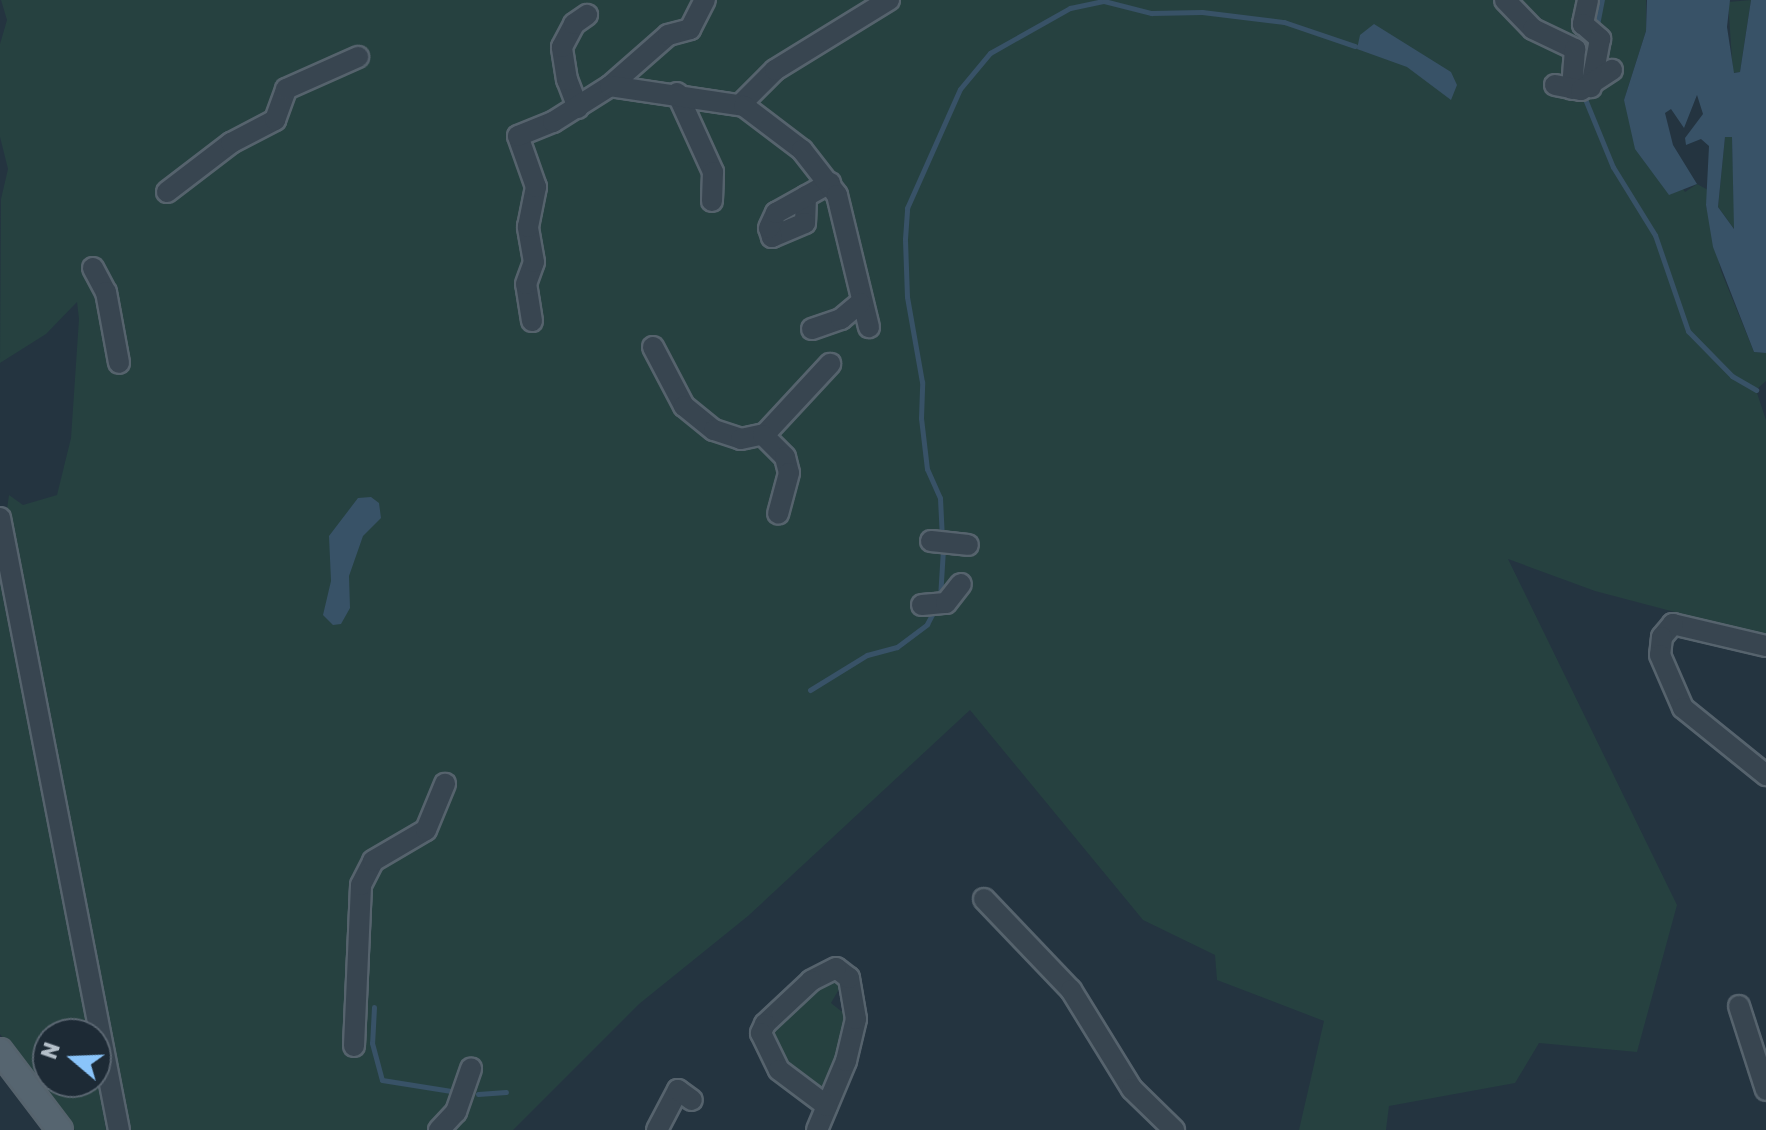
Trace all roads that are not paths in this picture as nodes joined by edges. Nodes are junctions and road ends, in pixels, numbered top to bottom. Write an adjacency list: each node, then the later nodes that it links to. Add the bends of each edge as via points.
1 (705, 0): 8 (street, via 690,29 668,35)
2 (889, 0): 11 (street, via 775,70)
3 (1505, 0): 9 (street, via 1533,29 1575,49)
4 (1588, 0): 9 (street, via 1583,24 1594,35)
5 (587, 15): 12 (street, via 574,24 562,47)
6 (358, 57): 14 (street, via 286,89 275,120 231,143)
7 (1612, 70): 9 (street)
8 (610, 86): 10 (street); 12 (street)
9 (1578, 87)
10 (677, 93): 11 (street); 16 (street, via 713,172)
11 (740, 105): 13 (street, via 786,136)
12 (578, 108): 19 (street, via 518,136 536,187 528,227 534,262 526,284)
13 (830, 183): 15 (street); 18 (street, via 842,211)
14 (167, 192)
15 (806, 196)
16 (712, 201)
17 (93, 268): 23 (street, via 106,292)
18 (860, 303): 20 (street); 21 (street, via 841,319)
19 (532, 321)
20 (869, 327)
21 (812, 329)
22 (653, 347): 25 (street, via 677,398 714,430 741,439)
23 (119, 363)
24 (830, 364): 25 (street)
25 (763, 435): 26 (street, via 785,457 789,473)
26 (778, 514)
27 (0, 518): 42 (street)
28 (961, 584): 29 (street)
29 (933, 603)
30 (1766, 646): 31 (street, via 1673,624 1662,637 1660,655 1683,708)
31 (1766, 775)
32 (445, 784): 35 (street, via 426,830 373,861 361,885)
33 (984, 899): 46 (street, via 1071,990 1132,1089)
34 (1739, 1006): 38 (street)
35 (354, 1046)
36 (0, 1051): 41 (main road)
37 (471, 1069): 43 (street, via 456,1112)
38 (1766, 1090)
39 (692, 1100): 44 (street, via 678,1090)
40 (827, 1106): 40 (street, via 779,1070 761,1033 811,981 836,968 849,978 856,1019); 45 (street)
41 (60, 1130)
42 (119, 1130)
43 (439, 1130)
44 (657, 1130)
45 (817, 1130)
46 (1174, 1130)

